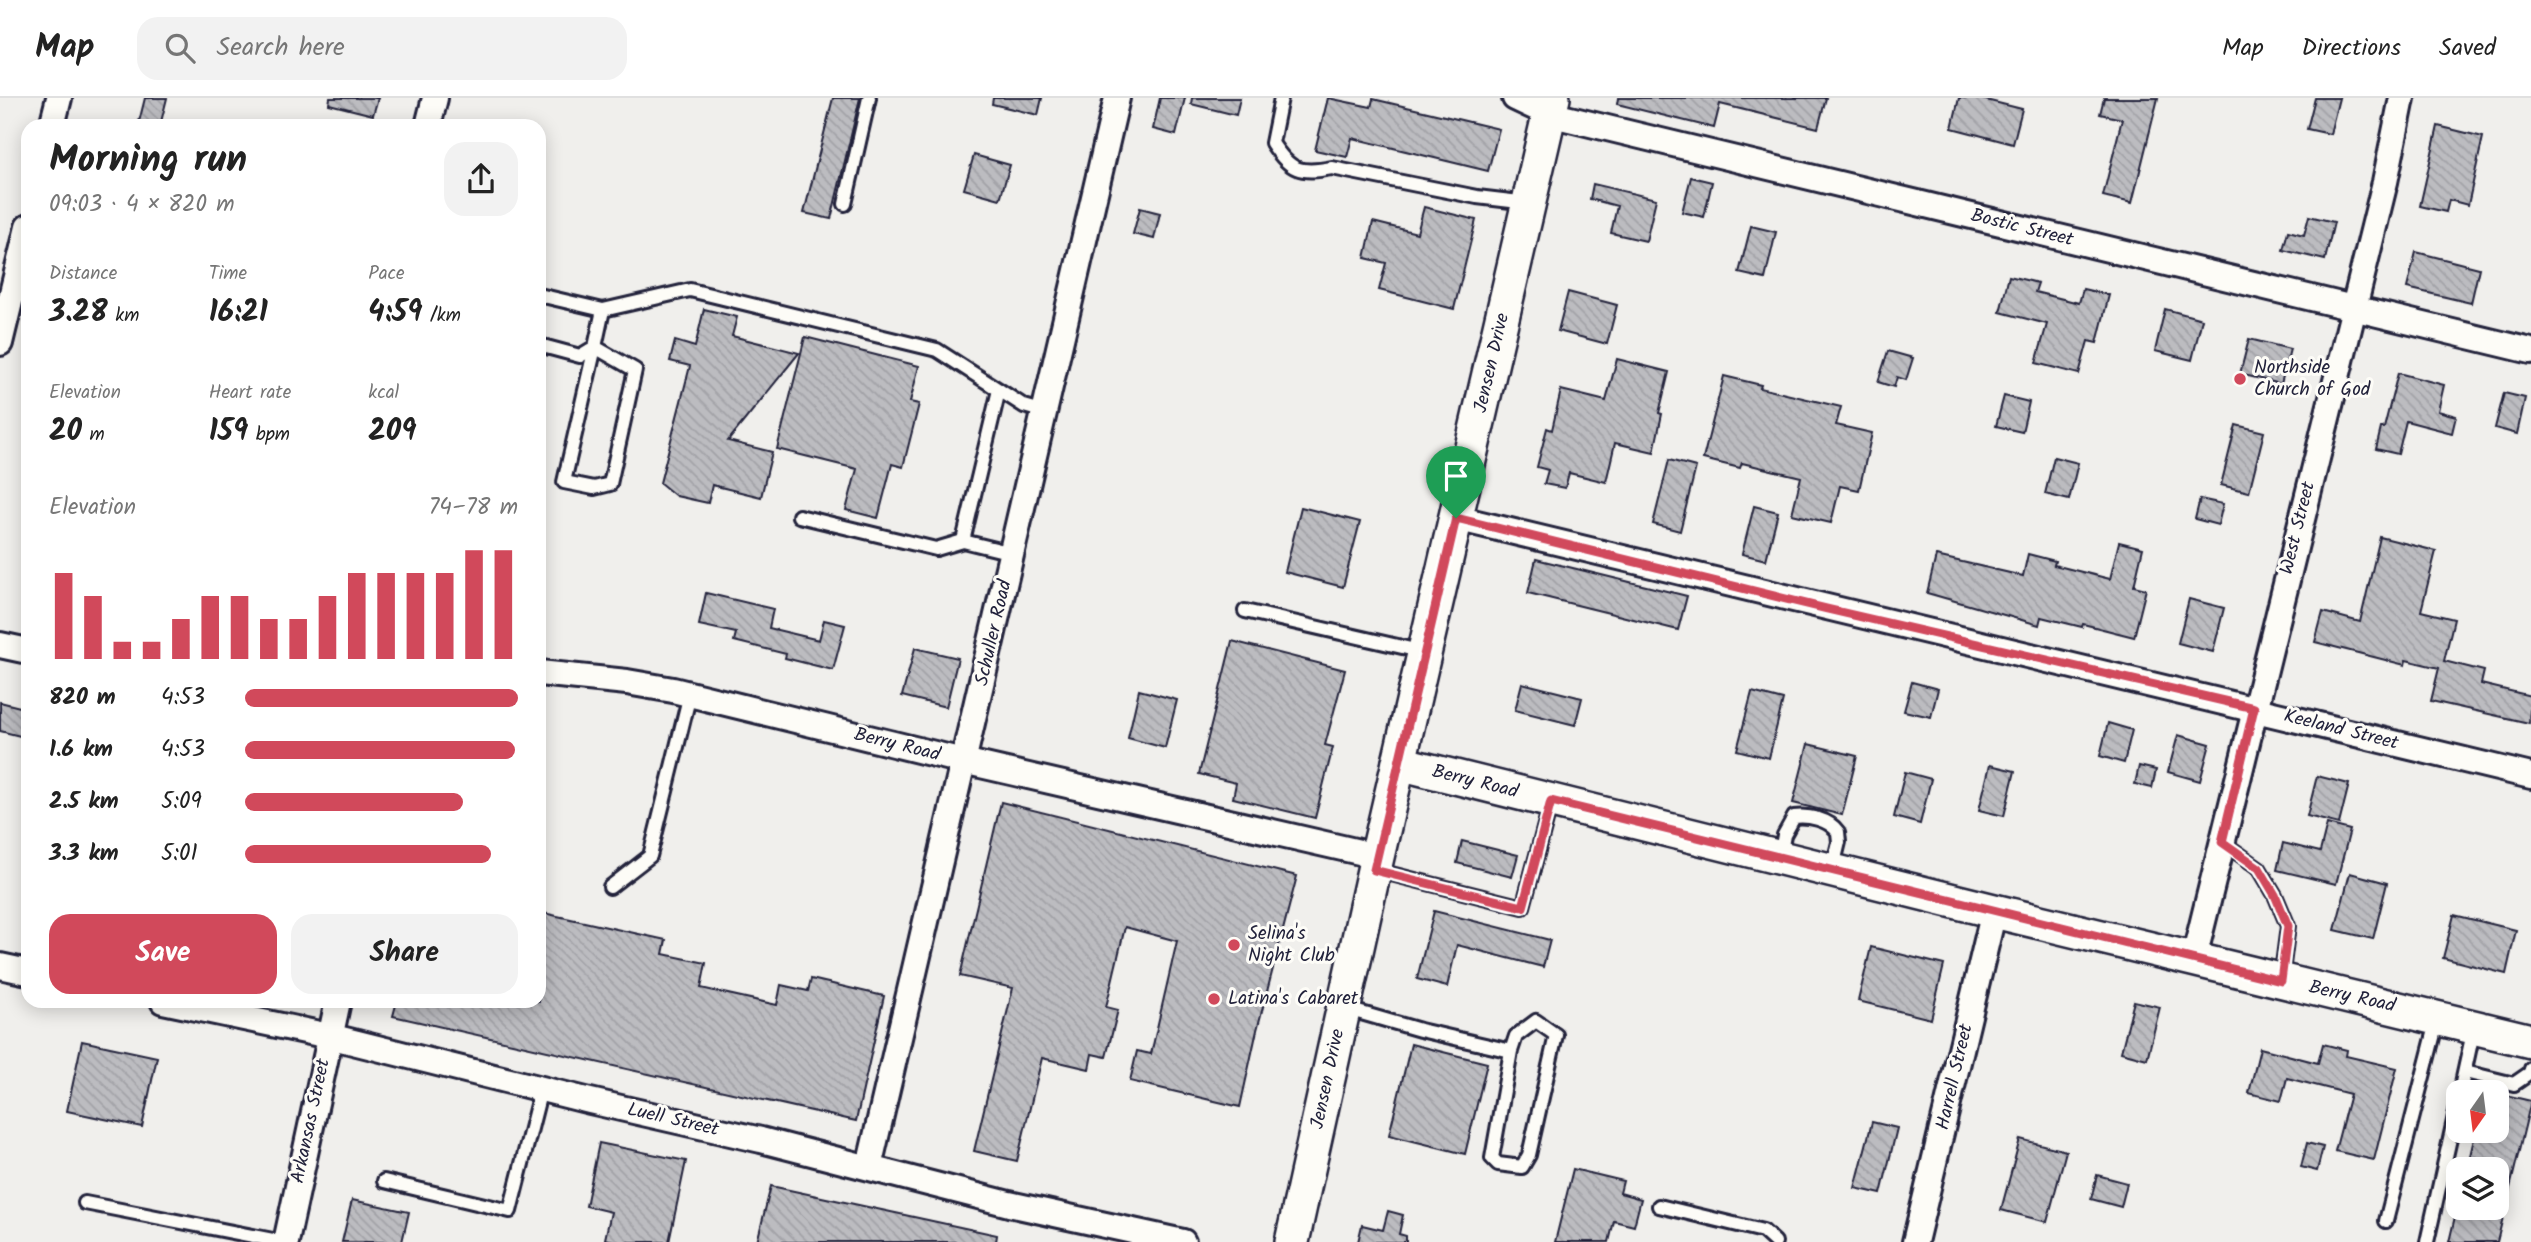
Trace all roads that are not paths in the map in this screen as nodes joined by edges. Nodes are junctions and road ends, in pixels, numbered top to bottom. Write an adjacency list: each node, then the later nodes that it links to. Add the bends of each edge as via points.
1 (59, 98): 9 (street)
2 (435, 98): 10 (street)
3 (869, 98): 12 (lane)
4 (1117, 98): 23 (street, Schuller Road)
5 (1281, 98): 11 (lane, via 1272,143 1285,163 1298,169 1332,168)
6 (1515, 98): 8 (street, Bostic Street)
7 (2402, 98): 16 (street, West Street)
8 (1551, 106): 11 (street, Jensen Drive); 16 (street, Bostic Street)
9 (54, 119)
10 (430, 119)
11 (1528, 203): 25 (street, Jensen Drive)
12 (845, 204)
13 (21, 243): 14 (street)
14 (8, 274): 18 (street)
15 (546, 297): 17 (lane)
16 (2353, 308): 21 (street, Bostic Street); 34 (street, West Street)
17 (603, 310): 20 (lane); 22 (lane, via 690,289 937,350)
18 (0, 343)
19 (546, 347): 20 (lane, via 580,356)
20 (595, 347): 20 (lane, via 635,370 610,484 594,488 564,482)
21 (2531, 351)
22 (999, 390): 23 (lane, via 1024,406); 26 (lane)
23 (1045, 411): 27 (street, Schuller Road)
24 (799, 516): 26 (lane, via 936,549)
25 (1456, 518): 31 (street, Jensen Drive); 34 (street, Keeland Street)
26 (963, 541): 27 (lane)
27 (1012, 554): 35 (street, Schuller Road)
28 (1245, 611): 31 (lane)
29 (0, 645): 30 (street)
30 (21, 650)
31 (1425, 652): 36 (street, Jensen Drive)
32 (546, 674): 33 (street, Berry Road)
33 (691, 694): 35 (street, Berry Road); 43 (lane, via 650,856)
34 (2254, 708): 37 (street, Keeland Street); 39 (street, West Street)
35 (963, 761): 41 (street, Berry Road); 62 (street, Schuller Road)
36 (1399, 763): 38 (street, Berry Road); 41 (street, Jensen Drive)
37 (2531, 776)
38 (1551, 801): 40 (street, Berry Road); 41 (lane, via 1523,907)
39 (2222, 842): 45 (street, West Street); 48 (lane, via 2259,868 2275,895 2288,926)
40 (1780, 858): 42 (street, Berry Road); 42 (lane, via 1784,835 1794,817 1828,822 1838,832 1839,842)
41 (1376, 863): 51 (street, Jensen Drive)
42 (1832, 871): 44 (street, Berry Road)
43 (610, 887)
44 (1994, 911): 45 (street, Berry Road); 71 (street, Harrell Street)
45 (2194, 958): 48 (street, Berry Road)
46 (0, 966): 47 (street)
47 (21, 970)
48 (2281, 981): 52 (street, Berry Road)
49 (195, 1008): 54 (street, Luell Street)
50 (336, 1008): 54 (street, Arkansas Street)
51 (1343, 1008): 56 (lane); 69 (street, Jensen Drive)
52 (2438, 1018): 53 (street, Berry Road); 66 (lane)
53 (2474, 1027): 55 (street, Berry Road); 58 (lane)
54 (329, 1037): 60 (street, Luell Street); 67 (street, Arkansas Street)
55 (2531, 1041)
56 (1511, 1051): 56 (lane, via 1492,1158 1498,1164 1522,1167 1529,1154 1556,1035 1536,1021 1516,1036)
57 (2531, 1069): 58 (lane, via 2514,1084)
58 (2465, 1072): 59 (lane)
59 (2463, 1080)
60 (541, 1089): 62 (street, Luell Street); 63 (lane, via 510,1211)
61 (2449, 1143): 72 (lane)
62 (869, 1167): 68 (street, Luell Street)
63 (384, 1181)
64 (85, 1203): 67 (lane)
65 (1658, 1206): 70 (lane, via 1763,1231)
66 (2386, 1221)
67 (284, 1242)
68 (1183, 1242)
69 (1292, 1242)
70 (1775, 1242)
71 (1915, 1242)
72 (2427, 1242)

